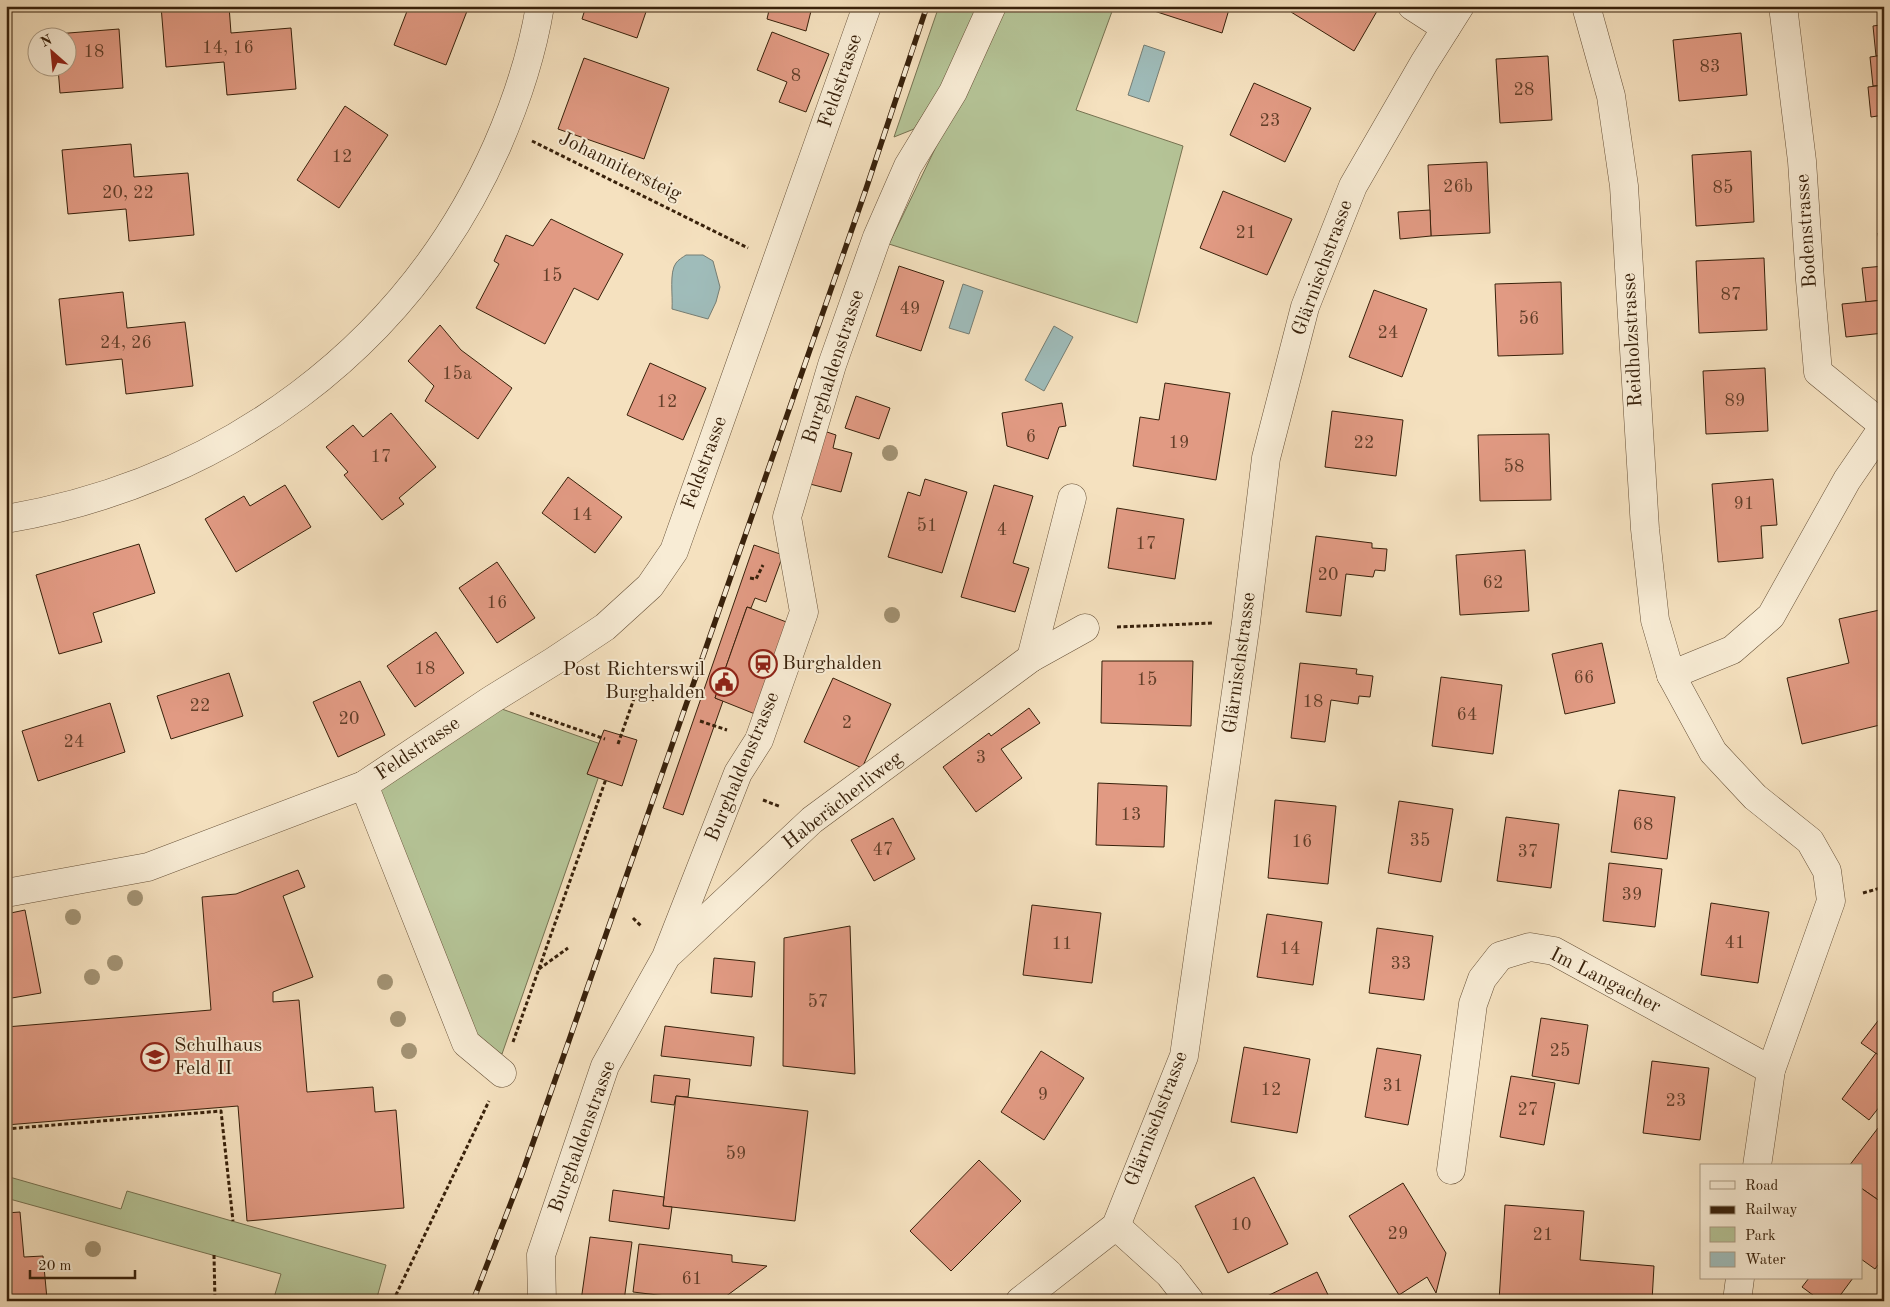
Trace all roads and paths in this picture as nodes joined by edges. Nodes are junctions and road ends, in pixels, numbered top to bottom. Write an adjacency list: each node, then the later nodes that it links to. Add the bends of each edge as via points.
1 (540, 6): 8 (street, via 534,43)
2 (867, 6): 18 (street, Feldstrasse, via 674,551 650,586 605,626)
3 (992, 6): 28 (street, Burghaldenstrasse, via 953,92 908,166 876,237 832,365 788,517 804,612 759,740 738,773)
4 (1412, 6): 7 (street)
5 (1586, 6): 17 (street, Reidholzstrasse, via 1611,96 1624,186 1645,529 1655,620)
6 (1783, 6): 10 (street, Bodenstrasse, via 1802,161 1818,372)
7 (1453, 17): 13 (street, Glärnischstrasse, via 1353,186 1305,307 1266,458)
8 (504, 128): 9 (path, Johannitersteig); 12 (street, via 456,226 425,271 350,353 307,388 210,452 158,476 103,496)
9 (722, 235)
10 (1884, 426): 17 (street, Bodenstrasse, via 1847,480 1771,616 1732,650)
11 (1072, 498): 16 (street)
12 (6, 519)
13 (1246, 622): 14 (path); 36 (street, Glärnischstrasse, via 1184,1056)
14 (1136, 626)
15 (1085, 628): 16 (street, Haberächerliweg)
16 (1031, 658): 28 (street, Haberächerliweg, via 812,820)
17 (1671, 675): 30 (street, via 1713,752 1755,797 1810,841 1827,870 1831,901)
18 (491, 700): 22 (path); 25 (street, Feldstrasse)
19 (654, 700): 23 (path, via 636,693)
20 (700, 721): 21 (path)
21 (726, 730)
22 (605, 738)
23 (618, 744)
24 (606, 779): 29 (path)
25 (364, 785): 26 (street, Feldstrasse, via 148,867); 31 (street, Feldstrasse, via 466,1043)
26 (6, 893)
27 (568, 948): 29 (path)
28 (666, 957): 41 (street, Burghaldenstrasse, via 605,1066 541,1255)
29 (539, 970): 31 (path)
30 (1771, 1070): 33 (street); 34 (street, Im Langacher, via 1554,951 1530,947 1500,956 1482,979 1474,1004)
31 (502, 1073): 40 (path)
32 (6, 1129): 35 (path, via 221,1111)
33 (1756, 1164)
34 (1451, 1170)
35 (233, 1221)
36 (1116, 1226): 42 (street); 43 (street, via 1169,1274)
37 (214, 1255): 39 (path)
38 (1740, 1280): 44 (street)
39 (215, 1301)
40 (393, 1301)
41 (542, 1301)
42 (1020, 1301)
43 (1190, 1301)
44 (1736, 1301)

